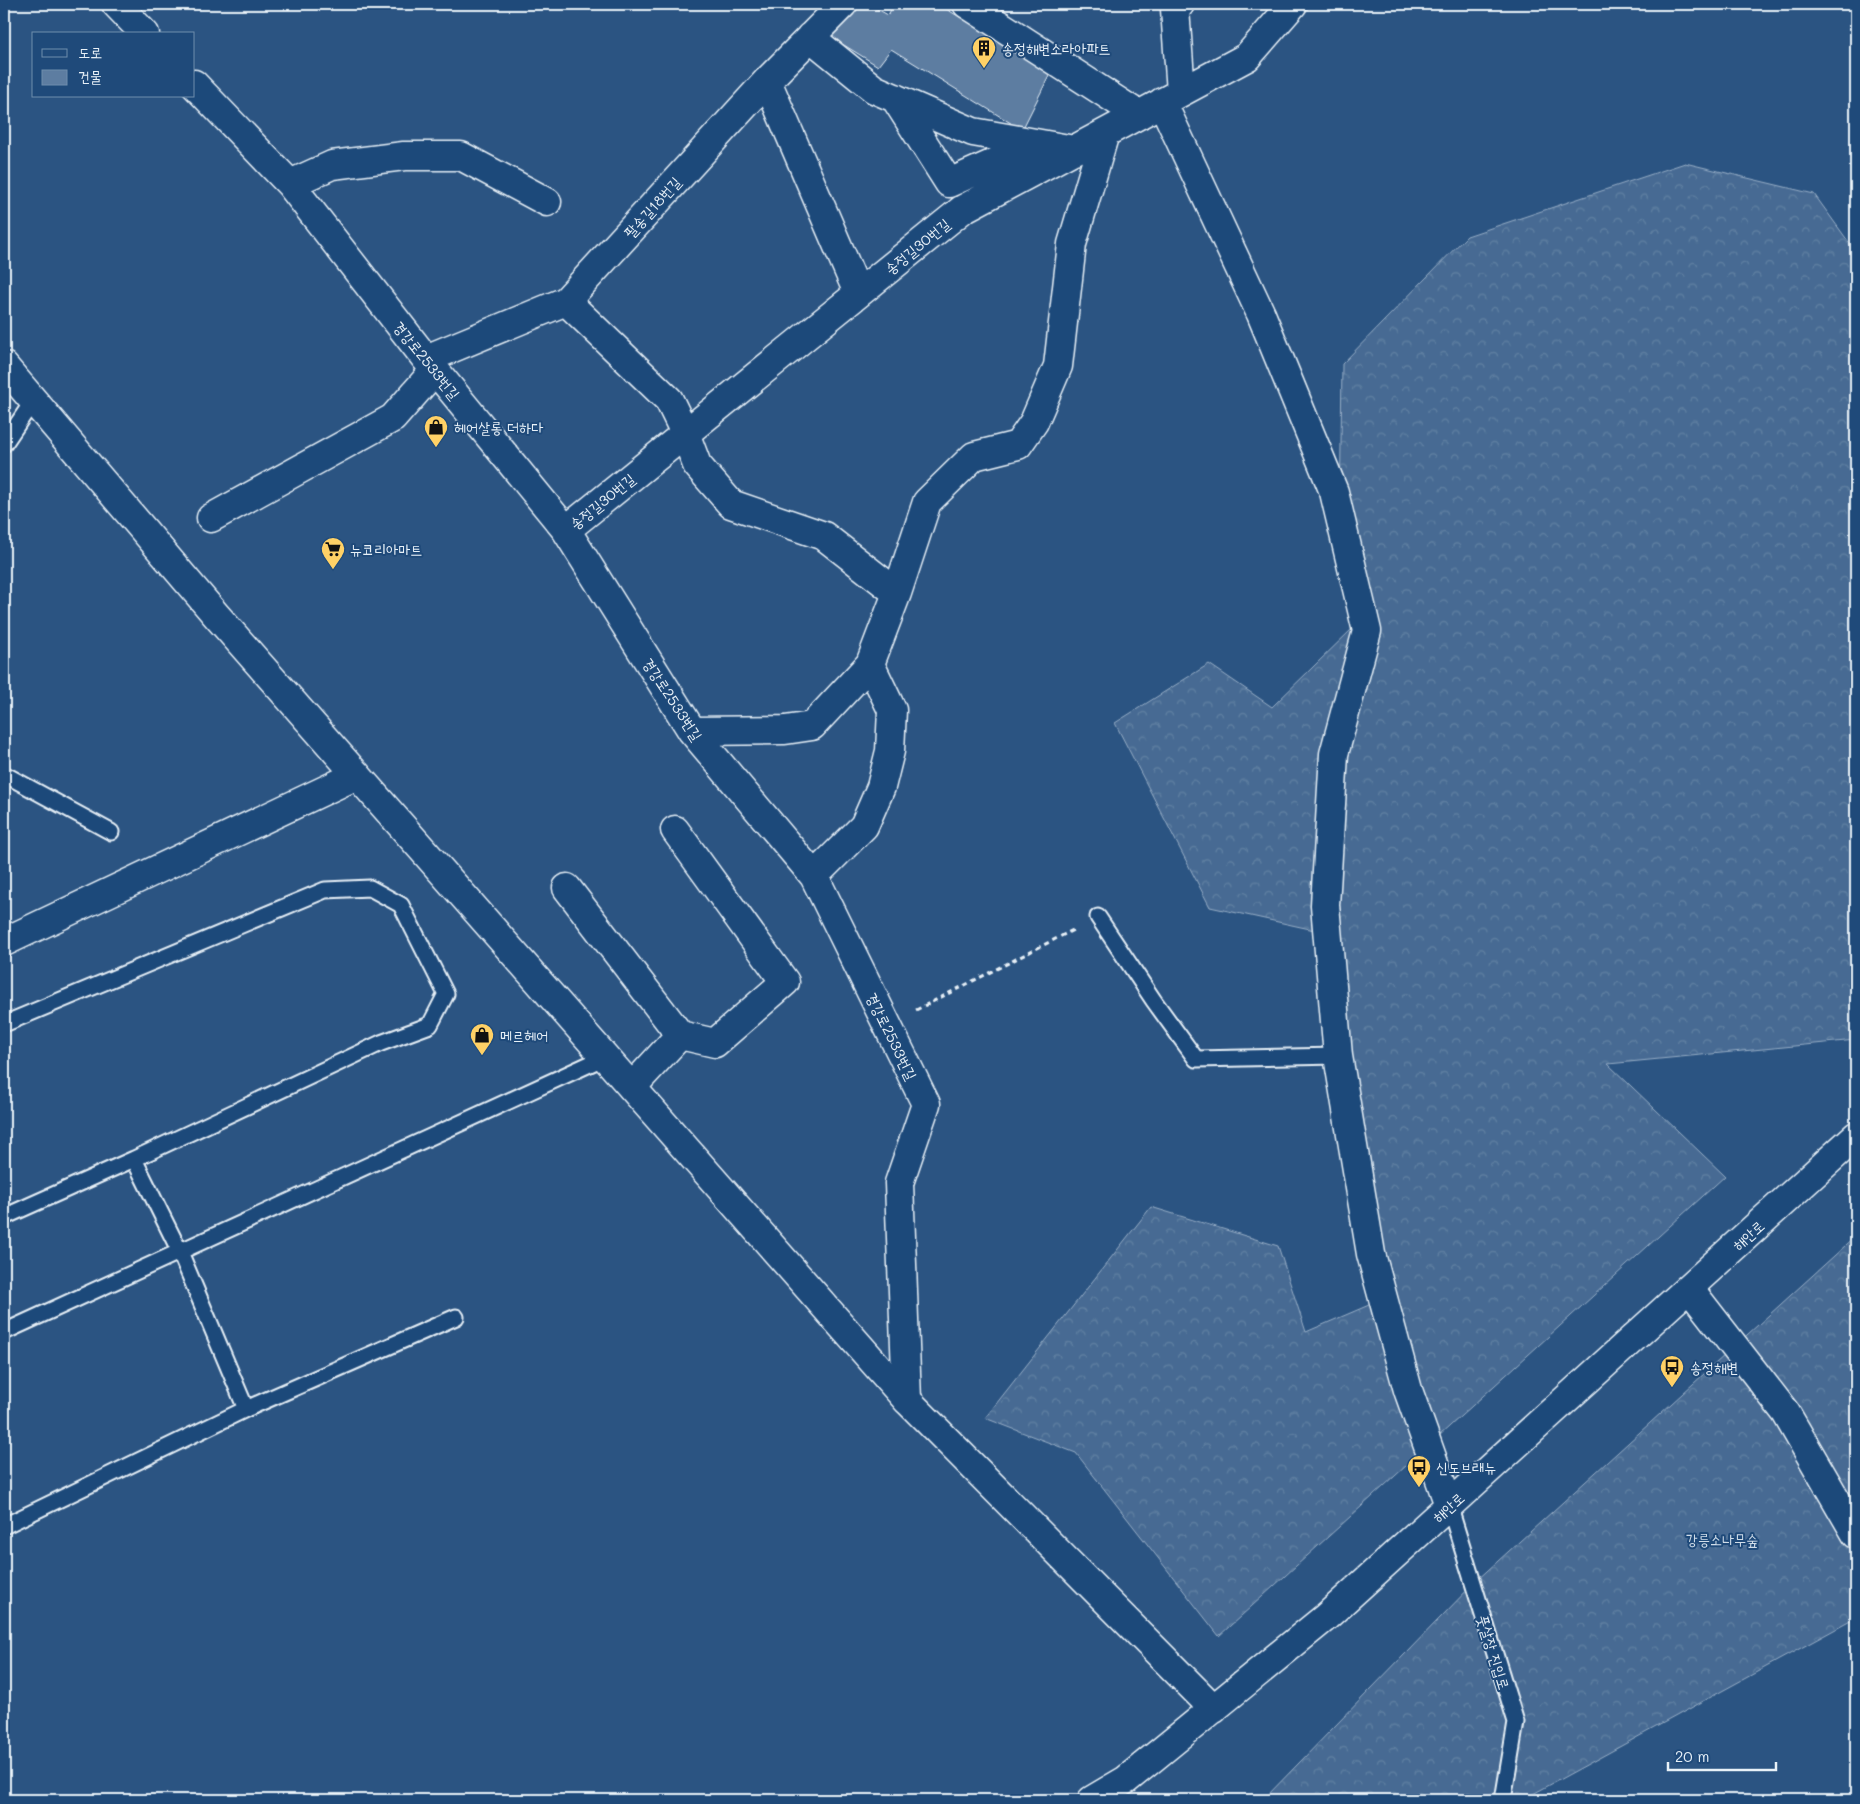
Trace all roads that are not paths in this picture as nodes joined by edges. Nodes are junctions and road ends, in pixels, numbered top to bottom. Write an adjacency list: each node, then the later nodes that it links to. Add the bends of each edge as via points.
1 (116, 4): 6 (street)
2 (843, 4): 7 (street, 팔송길18번길)
3 (967, 4): 11 (street)
4 (1180, 4): 11 (street, via 1175,9)
5 (1293, 4): 11 (street, 송정길30번길, via 1248,57)
6 (143, 32)
7 (810, 38): 8 (street, 팔송길18번길); 10 (street, via 874,89)
8 (767, 81): 17 (street); 18 (street, 팔송길18번길)
9 (195, 85): 15 (street, 경강로2533번길)
10 (895, 98): 13 (street, via 973,132); 13 (street, via 949,183)
11 (1161, 103): 12 (street, 송정길30번길); 39 (street, via 1261,314 1334,492 1368,631 1334,754 1325,904)
12 (1105, 133): 14 (street, 송정길30번길); 26 (street, via 1072,244 1058,366 1034,422 1018,445 974,456 927,502)
13 (1037, 144): 14 (street)
14 (1074, 150): 17 (street, 송정길30번길, via 963,210)
15 (290, 184): 16 (street, via 332,165 404,156 461,156); 19 (street, 경강로2533번길)
16 (547, 202)
17 (858, 293): 22 (street, 송정길30번길)
18 (566, 302): 19 (street, 팔송길18번길); 22 (street, via 669,400)
19 (430, 365): 24 (street, via 393,418); 25 (street, 경강로2533번길)
20 (4, 366): 21 (street)
21 (33, 401): 23 (lane); 30 (street)
22 (686, 433): 25 (street, 송정길30번길); 26 (street, via 697,465 731,504 824,536)
23 (4, 444)
24 (211, 518)
25 (566, 530): 28 (street, 경강로2533번길)
26 (897, 593): 27 (street)
27 (870, 664): 28 (street, via 812,726 785,730); 33 (street, via 892,710 890,751 881,787 864,826)
28 (692, 731): 33 (street, 경강로2533번길)
29 (4, 774): 32 (lane)
30 (357, 775): 36 (street); 40 (street)
31 (675, 830): 38 (street, via 785,982 715,1043)
32 (111, 832)
33 (814, 876): 49 (street, 경강로2533번길, via 926,1104 899,1183)
34 (567, 888): 38 (street)
35 (1098, 917): 39 (lane, via 1196,1059)
36 (4, 942)
37 (4, 1024): 43 (lane, via 325,890 370,888 401,905 446,994 430,1025 381,1043)
38 (680, 1035): 41 (street)
39 (1338, 1056): 51 (street, via 1371,1254 1408,1390)
40 (605, 1058): 41 (street); 45 (lane)
41 (632, 1087): 49 (street)
42 (1856, 1136): 46 (street, 해안로)
43 (134, 1159): 44 (lane); 45 (lane)
44 (4, 1217)
45 (180, 1252): 48 (lane); 50 (lane)
46 (1689, 1288): 51 (street, 해안로); 53 (street, via 1786,1413)
47 (456, 1317): 50 (lane)
48 (4, 1332)
49 (907, 1400): 54 (street)
50 (246, 1409): 52 (lane)
51 (1449, 1506): 54 (street, 해안로, via 1326,1617); 56 (lane, 풋살장 진입로, via 1516,1722)
52 (4, 1526)
53 (1856, 1534)
54 (1214, 1709): 55 (street, 해안로, via 1126,1780)
55 (1092, 1800)
56 (1503, 1800)

